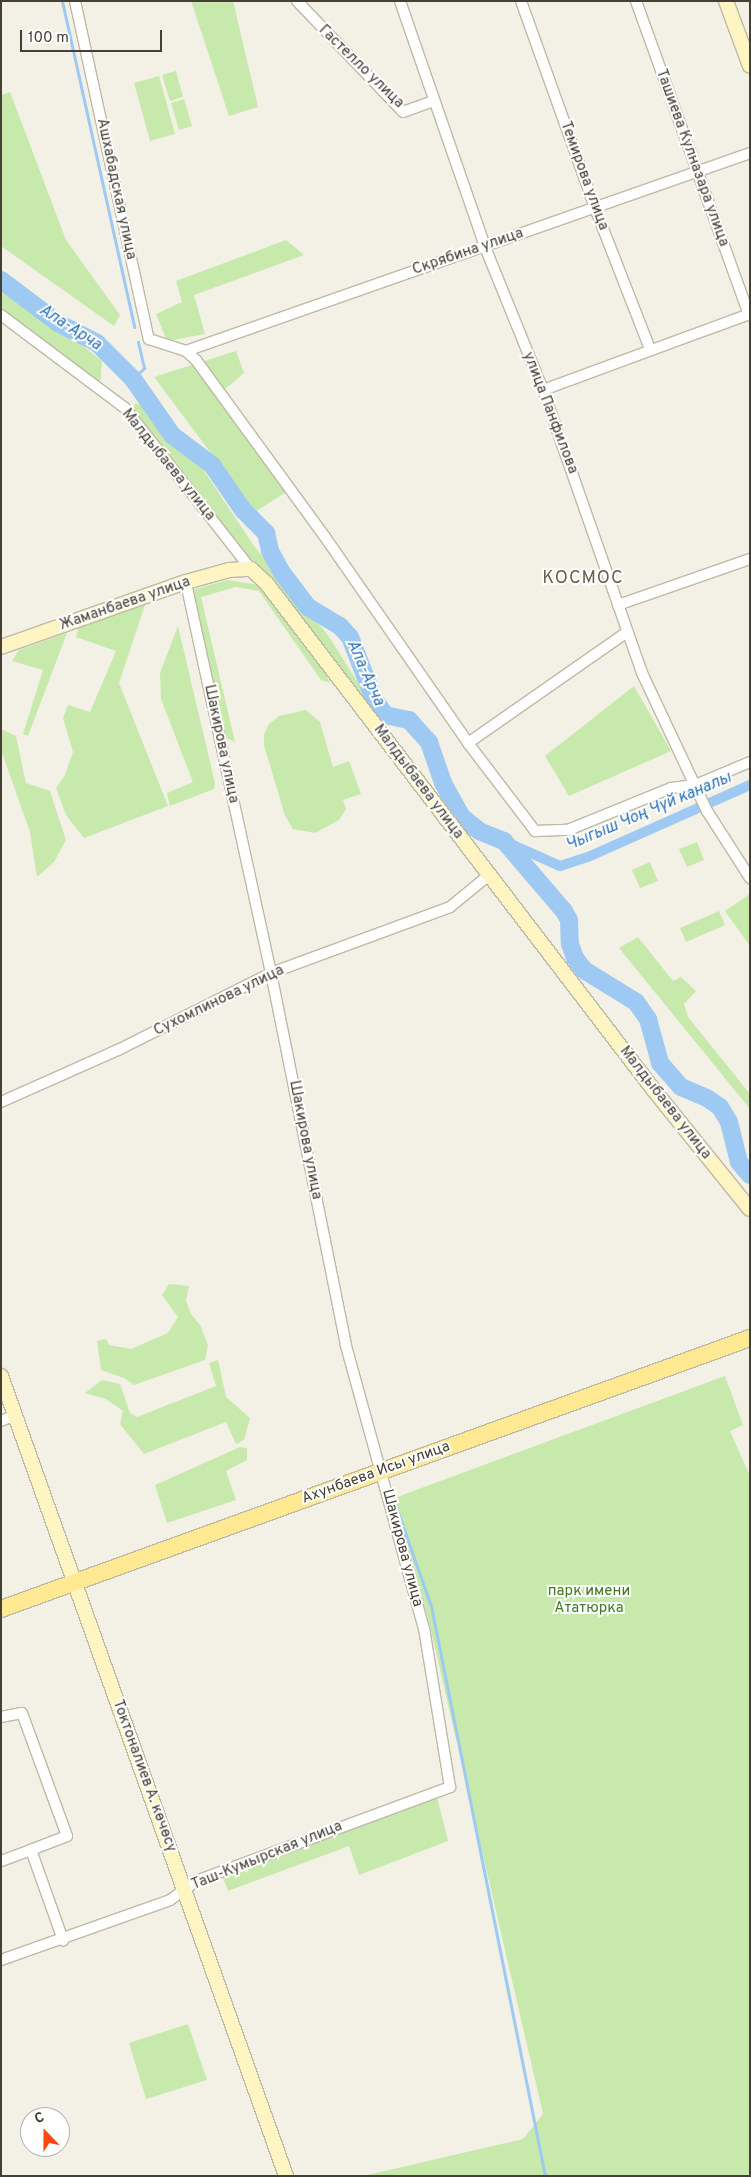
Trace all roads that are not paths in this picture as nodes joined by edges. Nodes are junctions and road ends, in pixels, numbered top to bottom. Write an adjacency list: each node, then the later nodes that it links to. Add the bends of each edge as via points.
1 (75, 1): 16 (street, Ашхабадская улица, via 145,329 149,338)
2 (296, 1): 8 (street, Гастелло улица, via 403,112)
3 (400, 1): 8 (street, улица Панфилова)
4 (521, 1): 11 (street, Темирова улица)
5 (636, 1): 10 (street, Ташиева Кулназара улица)
6 (726, 1): 7 (street)
7 (750, 66)
8 (434, 101): 12 (street, улица Панфилова)
9 (750, 153): 10 (street, Скрябина улица)
10 (696, 172): 11 (street, Скрябина улица); 13 (street, Ташиева Кулназара улица)
11 (595, 208): 12 (street, Скрябина улица); 15 (street, Темирова улица)
12 (485, 246): 16 (street, Скрябина улица); 17 (street, улица Панфилова)
13 (749, 314): 15 (street)
14 (1, 316): 19 (street, Малдыбаева улица, via 125,408)
15 (650, 349): 17 (street)
16 (186, 351): 24 (street, via 325,537)
17 (543, 390): 21 (street, улица Панфилова)
18 (750, 559): 21 (street)
19 (251, 569): 20 (street, Жаманбаева улица, via 229,570); 27 (street, Малдыбаева улица, via 267,584)
20 (186, 582): 23 (street, Жаманбаева улица); 29 (street, Шакирова улица)
21 (618, 605): 22 (street, улица Панфилова)
22 (627, 632): 24 (street); 26 (street, улица Панфилова)
23 (1, 647)
24 (468, 743): 26 (street, via 535,831 568,830 671,788)
25 (750, 762): 26 (street)
26 (694, 785): 28 (street, улица Панфилова, via 709,815)
27 (489, 875): 29 (street, Сухомлинова улица, via 450,907); 31 (street, Малдыбаева улица)
28 (750, 878)
29 (271, 973): 30 (street, Сухомлинова улица, via 118,1050); 36 (street, Шакирова улица, via 346,1345)
30 (1, 1102)
31 (750, 1210)
32 (750, 1338): 36 (main road, Ахунбаева Исы улица)
33 (1, 1376): 34 (street, Токтоналиев А. көчөсү)
34 (15, 1415): 35 (street); 37 (street, Токтоналиев А. көчөсү)
35 (1, 1421)
36 (381, 1471): 37 (main road, Ахунбаева Исы улица); 40 (street, Шакирова улица, via 424,1629)
37 (75, 1582): 38 (main road, Ахунбаева Исы улица); 43 (street, Токтоналиев А. көчөсү)
38 (1, 1609)
39 (1, 1717): 41 (street, via 22,1713 67,1836)
40 (450, 1787): 43 (street, Таш-Кумырская улица, via 196,1881)
41 (31, 1850): 42 (street); 44 (street)
42 (1, 1860)
43 (184, 1889): 44 (street, Таш-Кумырская улица, via 170,1900); 46 (street, Токтоналиев А. көчөсү)
44 (63, 1940): 45 (street, Таш-Кумырская улица)
45 (1, 1960)
46 (286, 2176)

